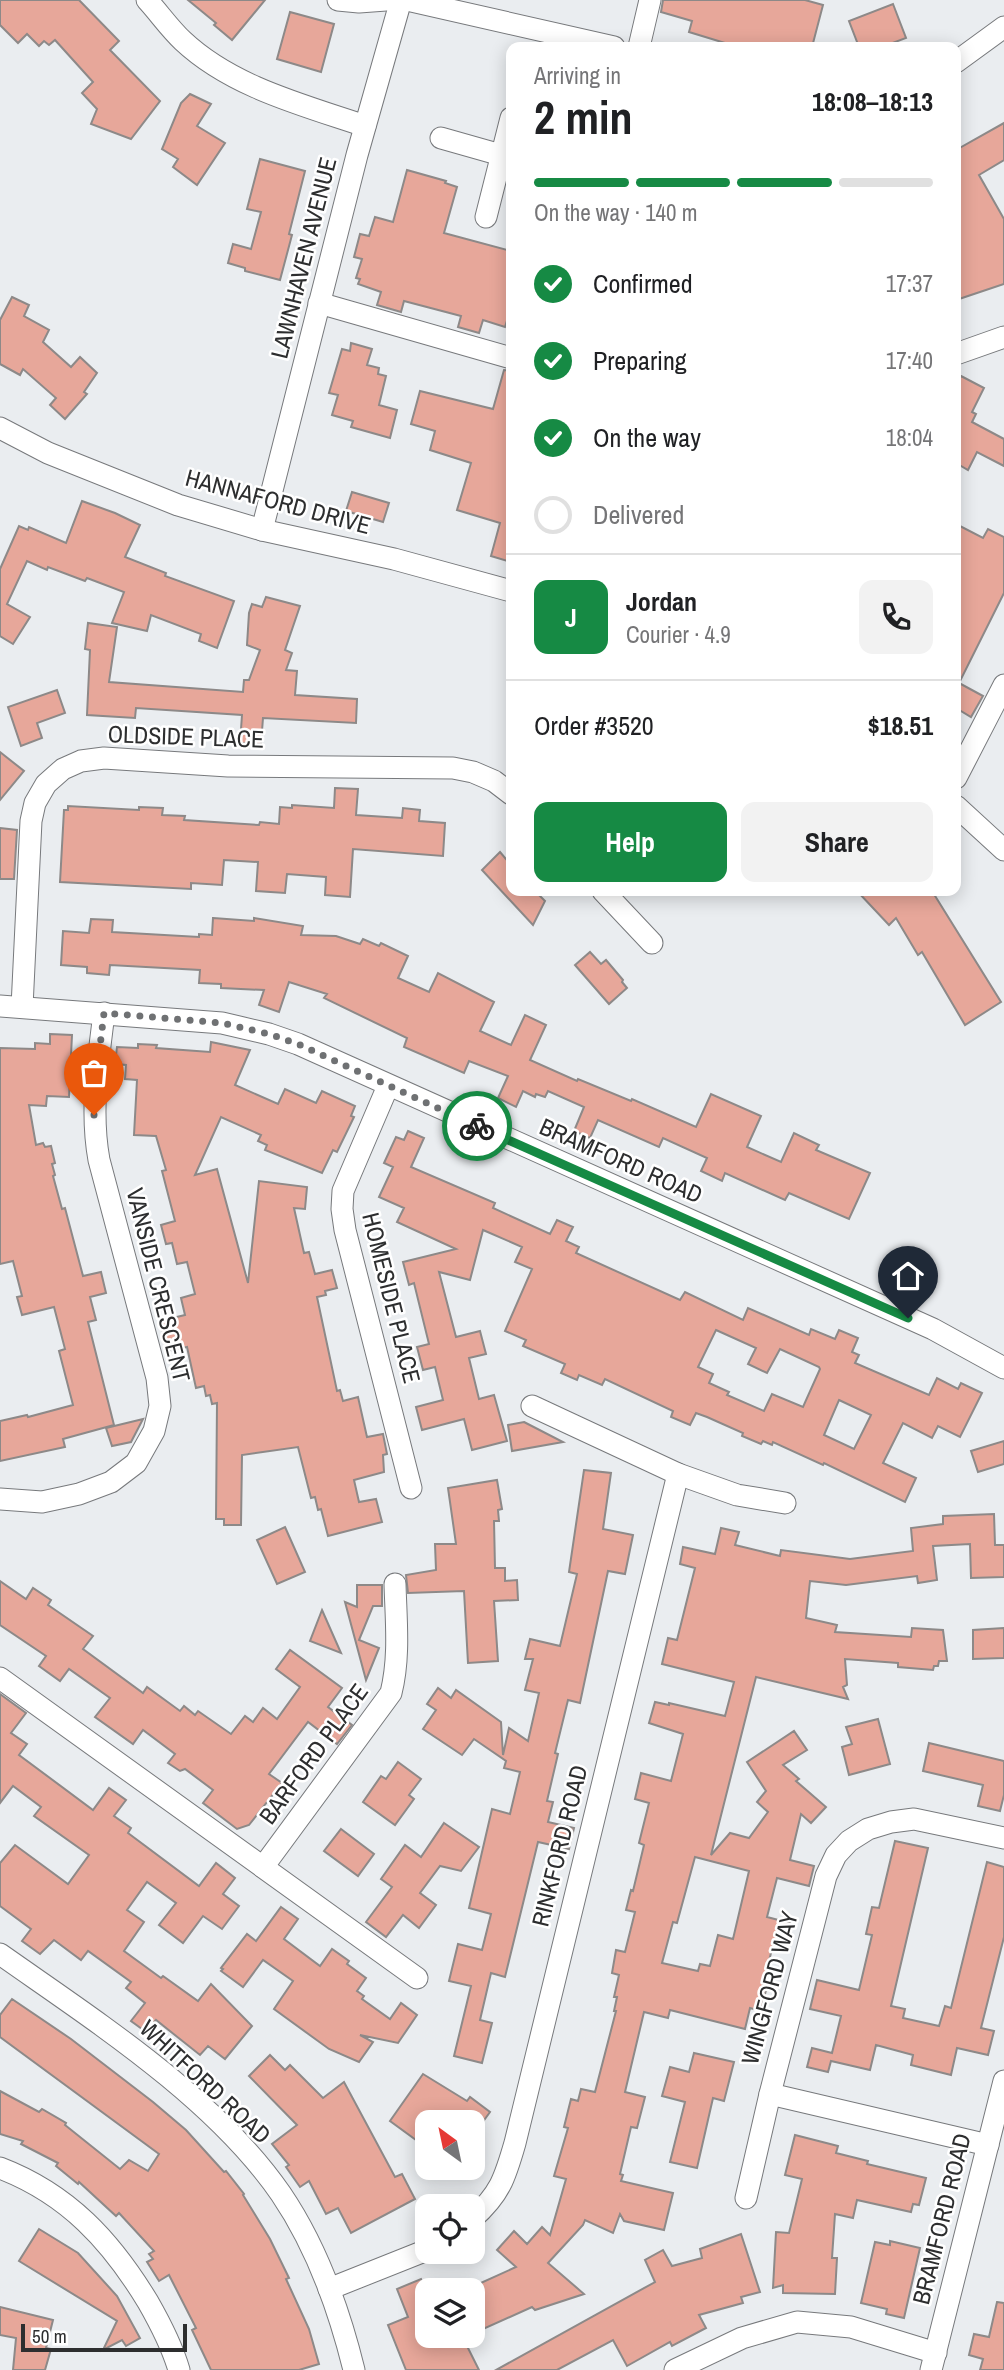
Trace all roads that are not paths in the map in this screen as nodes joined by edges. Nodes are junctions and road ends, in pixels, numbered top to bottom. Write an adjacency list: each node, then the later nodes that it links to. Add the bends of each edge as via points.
1 (147, 0): 12 (street, via 183,41 243,81)
2 (338, 0): 3 (street)
3 (386, 0)
4 (401, 0): 12 (street, LAWNHAVEN AVENUE)
5 (407, 0): 8 (street)
6 (650, 0): 10 (street)
7 (1004, 27): 11 (street)
8 (532, 38): 9 (street)
9 (568, 42)
10 (640, 42)
11 (961, 58)
12 (365, 126): 17 (street, LAWNHAVEN AVENUE)
13 (506, 136): 15 (street)
14 (441, 138): 15 (street)
15 (501, 155): 16 (street)
16 (486, 218)
17 (319, 303): 20 (street); 22 (street, LAWNHAVEN AVENUE)
18 (1004, 337): 19 (street)
19 (961, 352)
20 (506, 357)
21 (0, 428): 22 (street, HANNAFORD DRIVE, via 48,453 178,505)
22 (262, 530): 23 (street, HANNAFORD DRIVE, via 394,559)
23 (506, 591)
24 (1004, 685): 25 (street)
25 (961, 768)
26 (506, 790): 32 (street, OLDSIDE PLACE, via 473,772 432,766 228,766 104,758 62,769 34,803)
27 (961, 811): 28 (street)
28 (1004, 850)
29 (608, 896): 30 (street)
30 (652, 943)
31 (0, 1006): 32 (street, BRAMFORD ROAD)
32 (22, 1007): 33 (street, BRAMFORD ROAD)
33 (104, 1013): 34 (street, BRAMFORD ROAD, via 222,1023 269,1034); 39 (street, VANSIDE CRESCENT, via 94,1134 160,1406 154,1431 136,1463 111,1482 41,1502)
34 (388, 1086): 35 (street, BRAMFORD ROAD, via 920,1324); 38 (street, HOMESIDE PLACE, via 343,1191 342,1209)
35 (1004, 1368)
36 (532, 1406): 37 (street)
37 (678, 1474): 40 (street, via 737,1495); 52 (street, RINKFORD ROAD, via 515,2143 504,2180)
38 (411, 1488)
39 (0, 1499)
40 (785, 1503)
41 (395, 1584): 44 (street, BARFORD PLACE, via 396,1673 391,1693)
42 (0, 1678): 44 (street)
43 (1004, 1838): 48 (street, WINGFORD WAY, via 914,1819 868,1829 836,1855 826,1876)
44 (264, 1867): 46 (street)
45 (0, 1954): 54 (street, WHITFORD ROAD, via 119,2038 235,2138 281,2194 317,2257)
46 (417, 1978)
47 (1004, 2081): 49 (street, BRAMFORD ROAD)
48 (770, 2094): 49 (street, WINGFORD WAY); 51 (street)
49 (988, 2146): 55 (street, BRAMFORD ROAD)
50 (0, 2168): 56 (street, via 51,2193 105,2240 159,2321)
51 (746, 2198)
52 (485, 2208)
53 (415, 2255): 54 (street)
54 (329, 2289): 57 (street, WHITFORD ROAD)
55 (934, 2361): 58 (street, via 851,2327 797,2322 742,2338)
56 (179, 2370)
57 (354, 2370)
58 (675, 2370)

